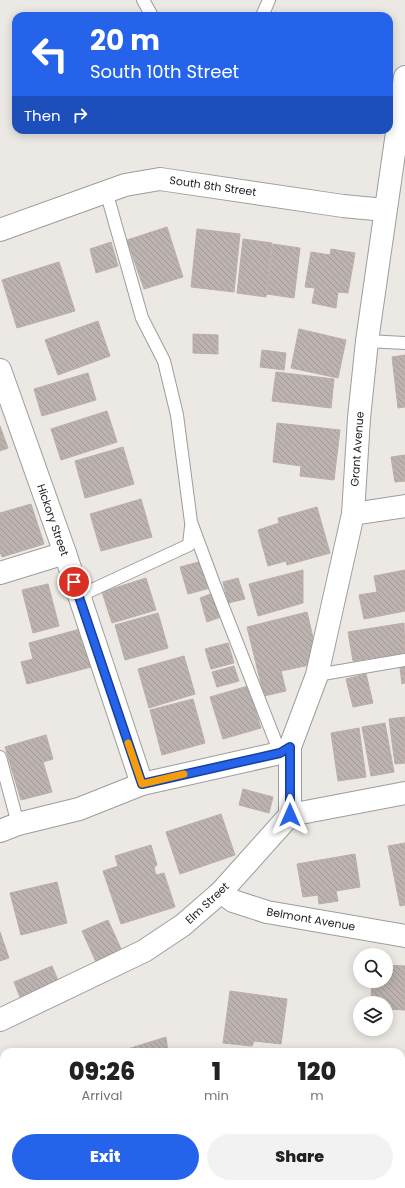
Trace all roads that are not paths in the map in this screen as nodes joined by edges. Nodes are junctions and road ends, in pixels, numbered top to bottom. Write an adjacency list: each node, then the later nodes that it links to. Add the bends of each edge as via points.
1 (143, 0): 3 (lane)
2 (269, 0): 4 (lane)
3 (150, 12)
4 (264, 12)
5 (405, 77): 7 (street, Grant Avenue)
6 (106, 191): 7 (street, South 8th Street, via 143,181 174,180); 8 (street, South 8th Street); 14 (lane, via 142,318 164,361 178,415)
7 (385, 210): 9 (street, Grant Avenue)
8 (0, 230)
9 (367, 341): 10 (lane); 13 (street, Grant Avenue)
10 (405, 343)
11 (0, 370): 15 (street, Hickory Street)
12 (405, 506): 13 (street)
13 (353, 514): 19 (street, Grant Avenue)
14 (191, 522): 17 (lane, via 189,546); 20 (lane, via 214,584)
15 (65, 553): 16 (street); 17 (street, Hickory Street)
16 (0, 573)
17 (79, 596): 22 (street, Hickory Street)
18 (405, 660): 19 (lane)
19 (317, 675): 20 (street, Grant Avenue)
20 (285, 750): 22 (street); 24 (street, Grant Avenue)
21 (0, 757): 25 (lane)
22 (142, 784): 25 (street, via 79,809)
23 (405, 793): 24 (street)
24 (290, 815): 26 (street, Elm Street)
25 (9, 828)
26 (221, 892): 27 (street, Belmont Avenue, via 232,902 267,912); 28 (street, Elm Street, via 184,925 144,951)
27 (405, 936)
28 (0, 1020)

